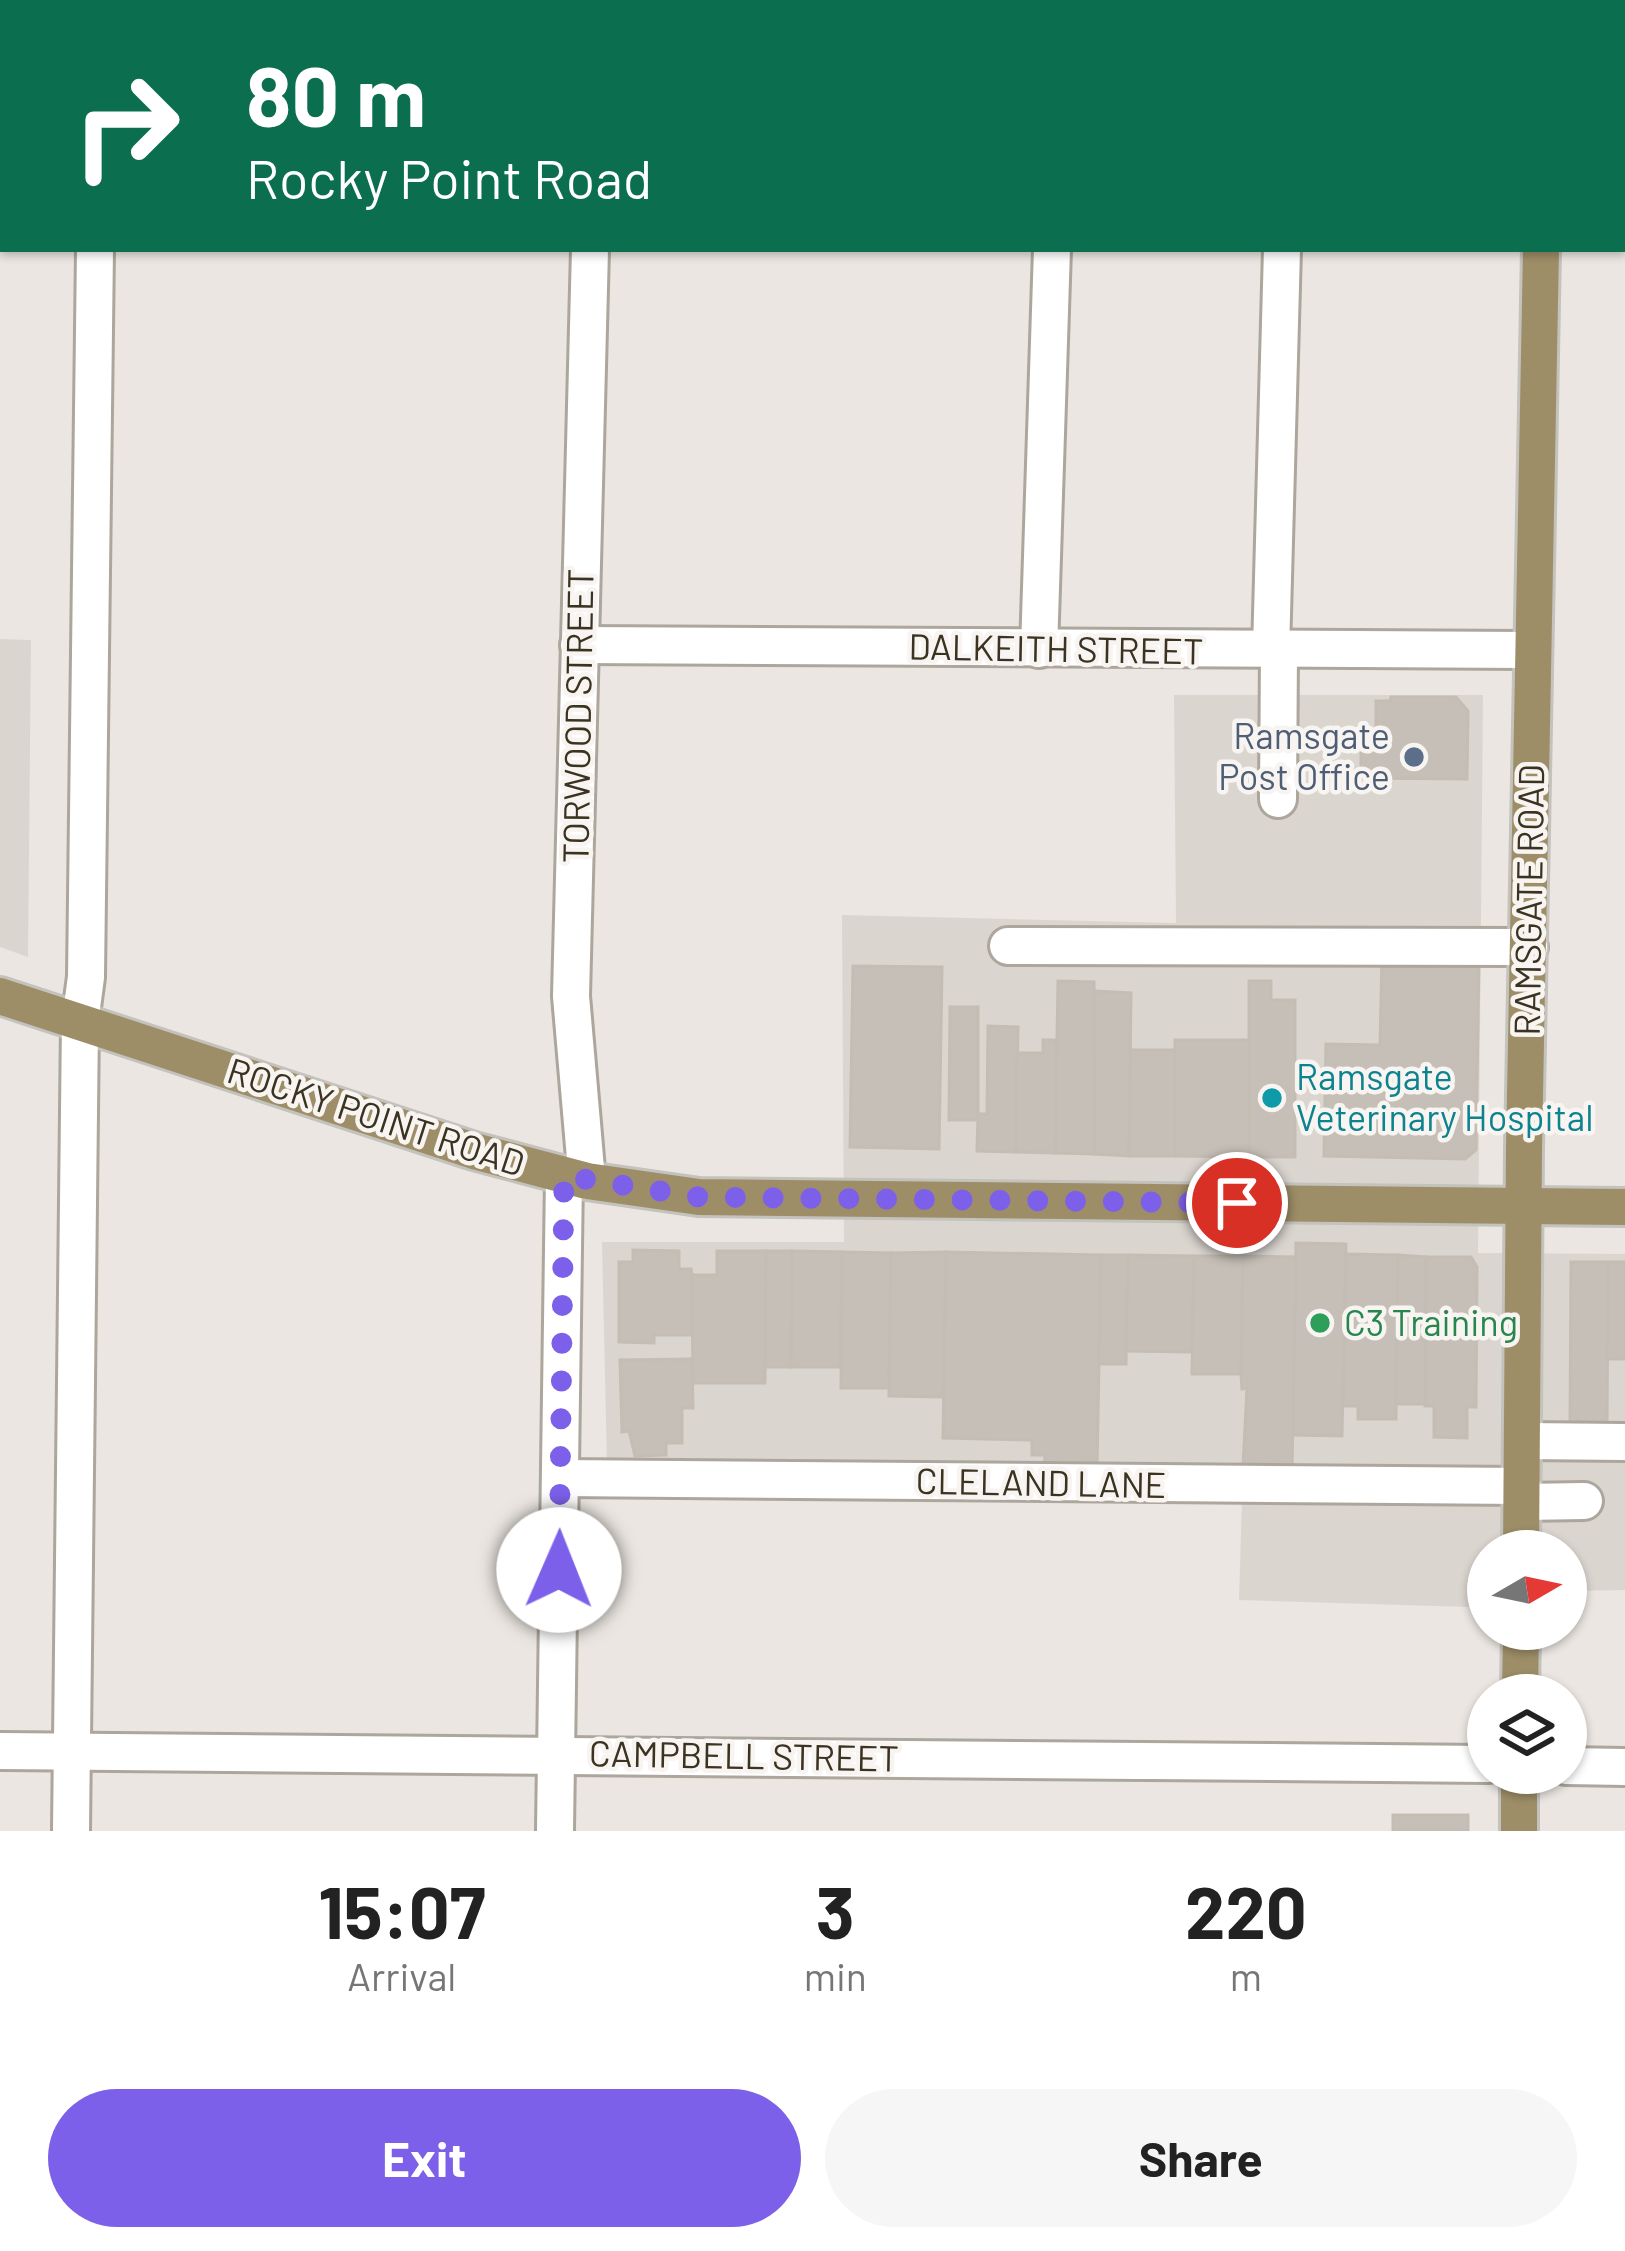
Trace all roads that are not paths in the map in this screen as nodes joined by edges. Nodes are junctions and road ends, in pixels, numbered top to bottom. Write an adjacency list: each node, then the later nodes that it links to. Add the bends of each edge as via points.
1 (95, 252): 14 (street)
2 (590, 252): 6 (street, TORWOOD STREET)
3 (1052, 252): 7 (street)
4 (1282, 252): 9 (street)
5 (1541, 252): 8 (main road, RAMSGATE ROAD)
6 (579, 645): 7 (street, DALKEITH STREET); 15 (street, TORWOOD STREET, via 571,996)
7 (1039, 649): 9 (street, DALKEITH STREET)
8 (1533, 650): 9 (street, DALKEITH STREET); 12 (main road, RAMSGATE ROAD)
9 (1275, 651): 10 (street)
10 (1278, 799)
11 (1008, 946): 12 (street)
12 (1529, 947): 16 (main road, RAMSGATE ROAD)
13 (0, 996): 14 (main road, ROCKY POINT ROAD)
14 (80, 1022): 15 (main road, ROCKY POINT ROAD); 25 (street)
15 (576, 1179): 16 (main road, ROCKY POINT ROAD, via 699,1197); 20 (street, TORWOOD STREET)
16 (1525, 1206): 17 (main road, ROCKY POINT ROAD); 18 (main road, RAMSGATE ROAD)
17 (1625, 1207)
18 (1523, 1441): 19 (street); 21 (main road, RAMSGATE ROAD)
19 (1625, 1442)
20 (561, 1478): 21 (street, CLELAND LANE); 26 (street, TORWOOD STREET)
21 (1522, 1494): 22 (street, CLELAND LANE); 23 (main road, RAMSGATE ROAD)
22 (1584, 1501)
23 (1521, 1530)
24 (0, 1751): 25 (street, CAMPBELL STREET)
25 (73, 1752): 26 (street, CAMPBELL STREET); 31 (street)
26 (556, 1754): 27 (street, CAMPBELL STREET); 32 (street, TORWOOD STREET)
27 (1467, 1765)
28 (1587, 1766): 29 (street)
29 (1625, 1767)
30 (1520, 1794): 33 (main road)
31 (71, 1831)
32 (555, 1831)
33 (1519, 1831)

